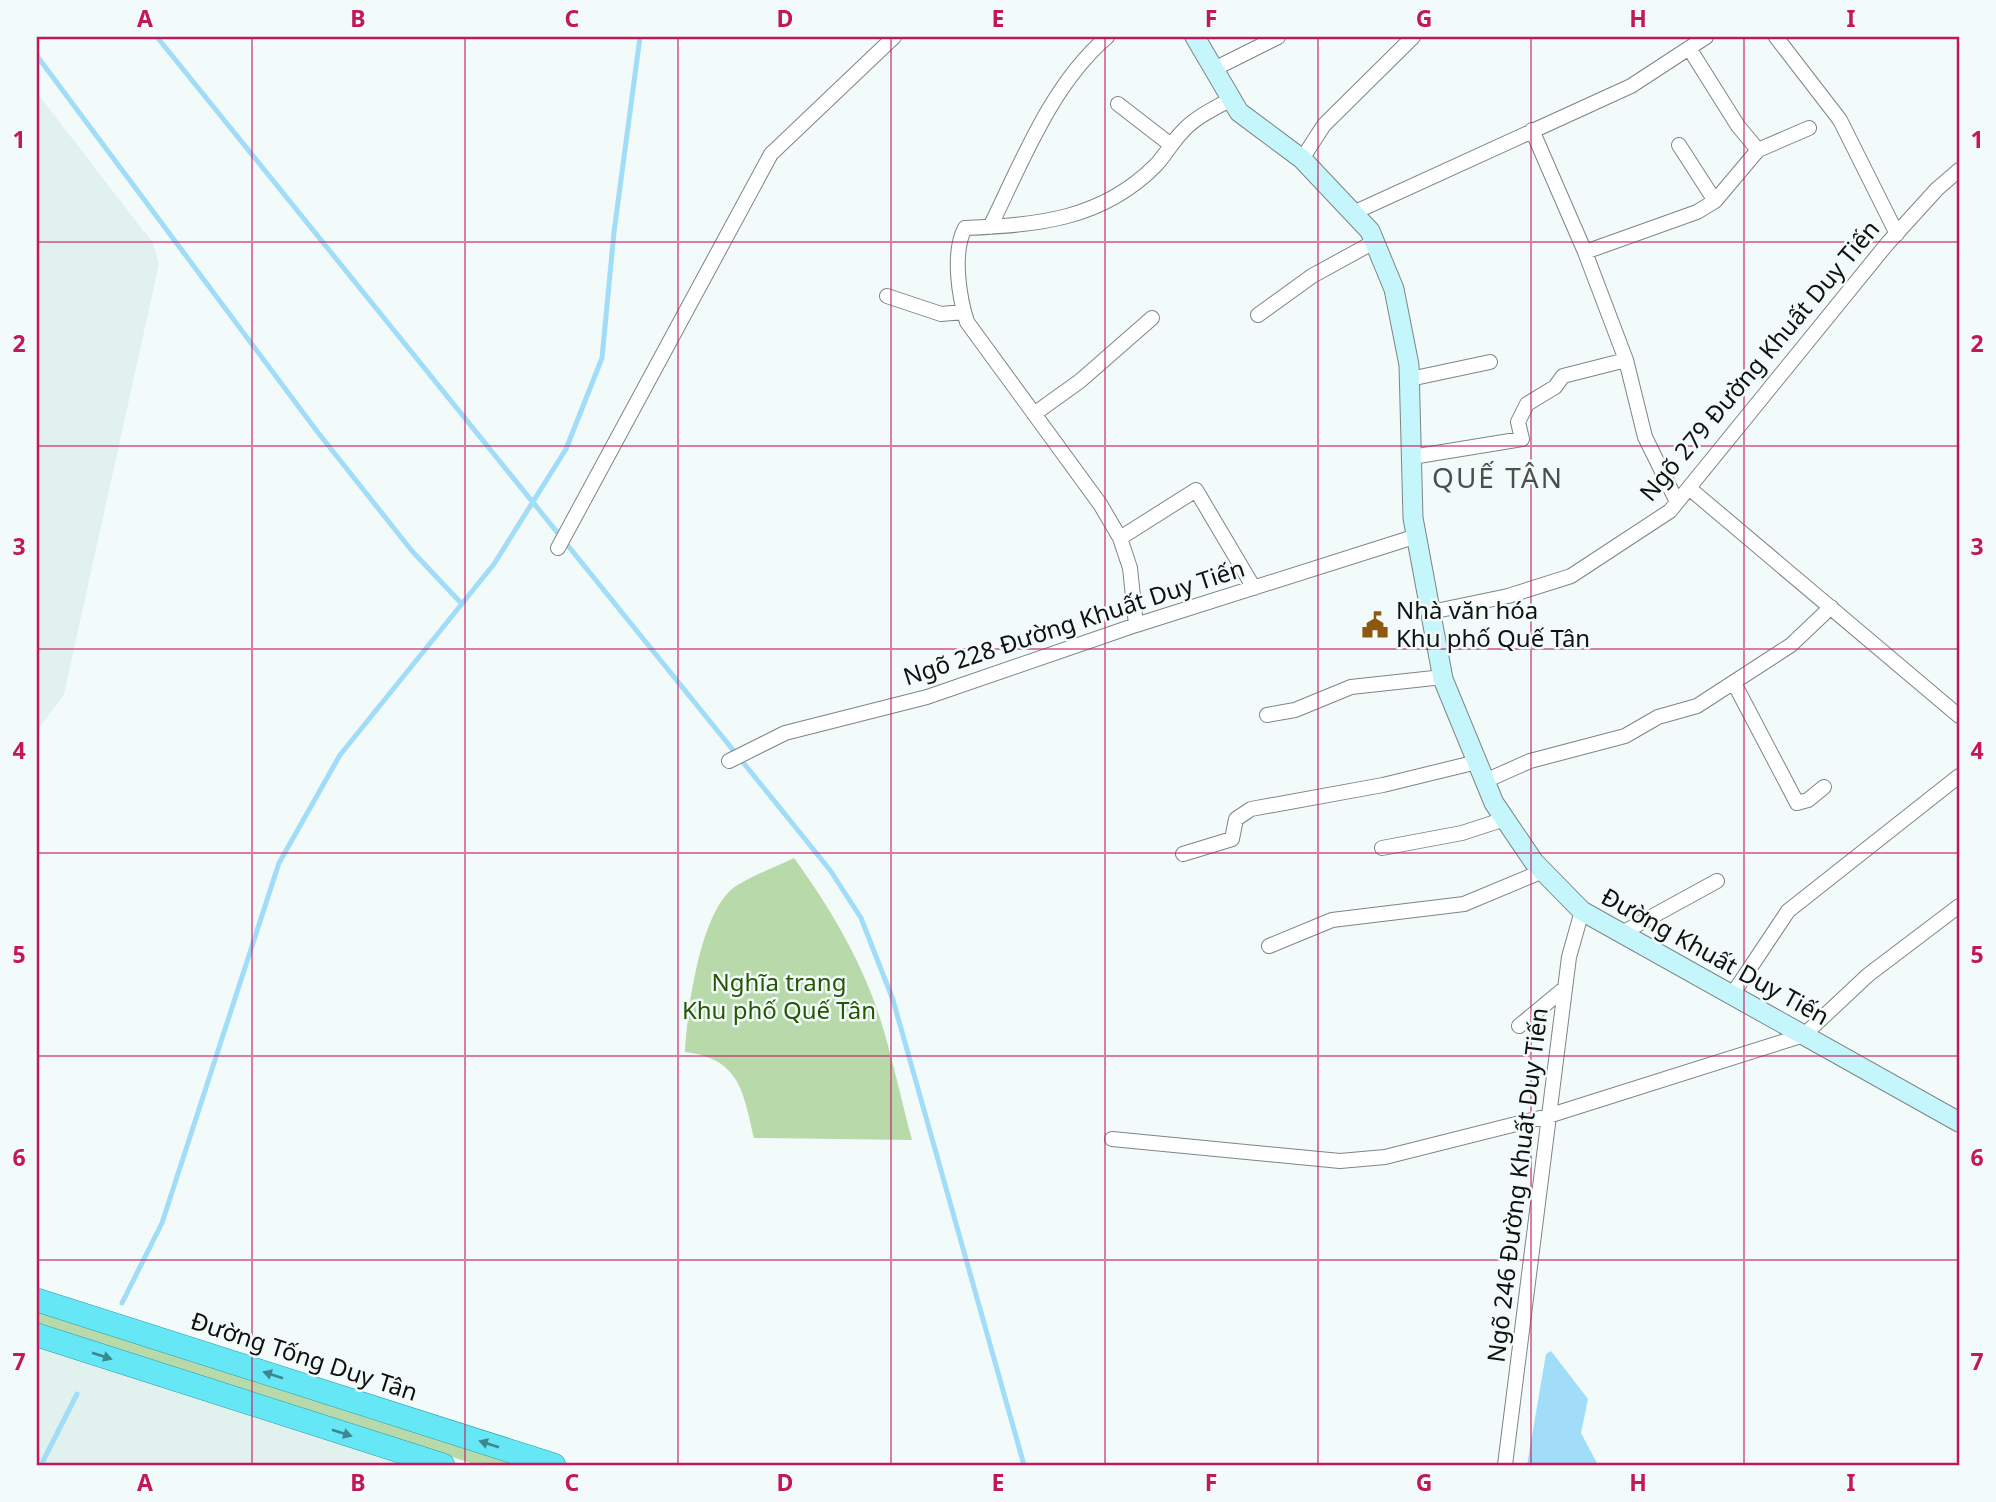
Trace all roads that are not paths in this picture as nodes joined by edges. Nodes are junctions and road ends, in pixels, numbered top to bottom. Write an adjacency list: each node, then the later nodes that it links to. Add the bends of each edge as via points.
1 (894, 37): 38 (street, via 778,146)
2 (1107, 37): 21 (street, via 1061,90)
3 (1195, 37): 9 (main road, Đường Khuất Duy Tiến)
4 (1278, 37): 9 (street)
5 (1413, 37): 17 (street, via 1324,125)
6 (1706, 37): 8 (street)
7 (1776, 37): 22 (street, via 1840,120)
8 (1689, 48): 13 (street, via 1631,86); 16 (street)
9 (1214, 69): 10 (main road, Đường Khuất Duy Tiến)
10 (1231, 99): 14 (street, via 1199,117); 17 (main road, Đường Khuất Duy Tiến, via 1239,112)
11 (1118, 104): 14 (street)
12 (1809, 128): 16 (street)
13 (1532, 130): 20 (street); 24 (street)
14 (1171, 145): 21 (street, via 1127,190 1094,210 1052,221)
15 (1679, 145): 19 (street)
16 (1758, 150): 19 (street)
17 (1303, 159): 20 (main road, Đường Khuất Duy Tiến)
18 (1957, 172): 22 (street, Ngõ 279 Đường Khuất Duy Tiến)
19 (1715, 201): 24 (street, via 1697,212)
20 (1353, 213): 23 (main road, Đường Khuất Duy Tiến)
21 (990, 227): 26 (street, via 965,228 959,239)
22 (1897, 234): 34 (street, Ngõ 279 Đường Khuất Duy Tiến)
23 (1374, 242): 27 (street, via 1312,276); 31 (main road, Đường Khuất Duy Tiến, via 1394,289)
24 (1585, 252): 29 (street)
25 (887, 296): 26 (street, via 941,314)
26 (964, 312): 32 (street)
27 (1258, 316)
28 (1152, 318): 32 (street)
29 (1626, 360): 33 (street, via 1563,376 1555,387 1527,404 1518,422 1521,439); 35 (street, via 1645,437)
30 (1490, 362): 31 (street)
31 (1410, 379): 33 (main road, Đường Khuất Duy Tiến)
32 (1034, 414): 37 (street)
33 (1412, 457): 36 (main road, Đường Khuất Duy Tiến)
34 (1689, 488): 35 (street, Ngõ 279 Đường Khuất Duy Tiến); 40 (street)
35 (1677, 502): 41 (street, Ngõ 279 Đường Khuất Duy Tiến, via 1649,527 1571,576 1508,596)
36 (1417, 536): 39 (street, Ngõ 228 Đường Khuất Duy Tiến); 41 (main road, Đường Khuất Duy Tiến)
37 (1120, 538): 39 (street, via 1196,490); 42 (street, via 1130,568)
38 (562, 541)
39 (1254, 588): 42 (street, Ngõ 228 Đường Khuất Duy Tiến)
40 (1831, 607): 44 (street, via 1791,645); 46 (street)
41 (1431, 611): 43 (main road, Đường Khuất Duy Tiến)
42 (1136, 625): 47 (street, Ngõ 228 Đường Khuất Duy Tiến, via 927,698 785,733)
43 (1443, 677): 45 (street, via 1350,687 1295,710); 48 (main road, Đường Khuất Duy Tiến)
44 (1734, 683): 48 (street, via 1698,706 1658,717 1625,736); 50 (street, via 1797,803)
45 (1267, 715)
46 (1959, 716)
47 (737, 757)
48 (1481, 771): 51 (main road, Đường Khuất Duy Tiến); 53 (street, via 1251,809 1236,819 1232,839)
49 (1959, 776): 61 (street, via 1788,911)
50 (1824, 787)
51 (1505, 819): 52 (street, via 1462,834); 54 (main road, Đường Khuất Duy Tiến)
52 (1382, 848)
53 (1183, 854)
54 (1543, 871): 57 (main road, Đường Khuất Duy Tiến); 59 (street, via 1464,904 1332,920)
55 (1717, 881): 58 (street)
56 (1959, 906): 63 (street, via 1868,975)
57 (1582, 911): 58 (main road, Đường Khuất Duy Tiến); 60 (street, Ngõ 246 Đường Khuất Duy Tiến)
58 (1622, 933): 61 (main road, Đường Khuất Duy Tiến)
59 (1269, 946)
60 (1565, 988): 62 (street); 64 (street, Ngõ 246 Đường Khuất Duy Tiến)
61 (1732, 995): 63 (main road, Đường Khuất Duy Tiến)
62 (1519, 1026)
63 (1804, 1035): 64 (street); 65 (main road, Đường Khuất Duy Tiến)
64 (1548, 1115): 66 (street, via 1385,1157 1340,1161); 71 (street, Ngõ 246 Đường Khuất Duy Tiến)
65 (1959, 1122)
66 (1112, 1139)
67 (37, 1300): 70 (highway, Đường Tống Duy Tân, one-way to 67)
68 (37, 1335): 69 (highway, one-way to 69)
69 (443, 1465)
70 (554, 1465)
71 (1505, 1465)

